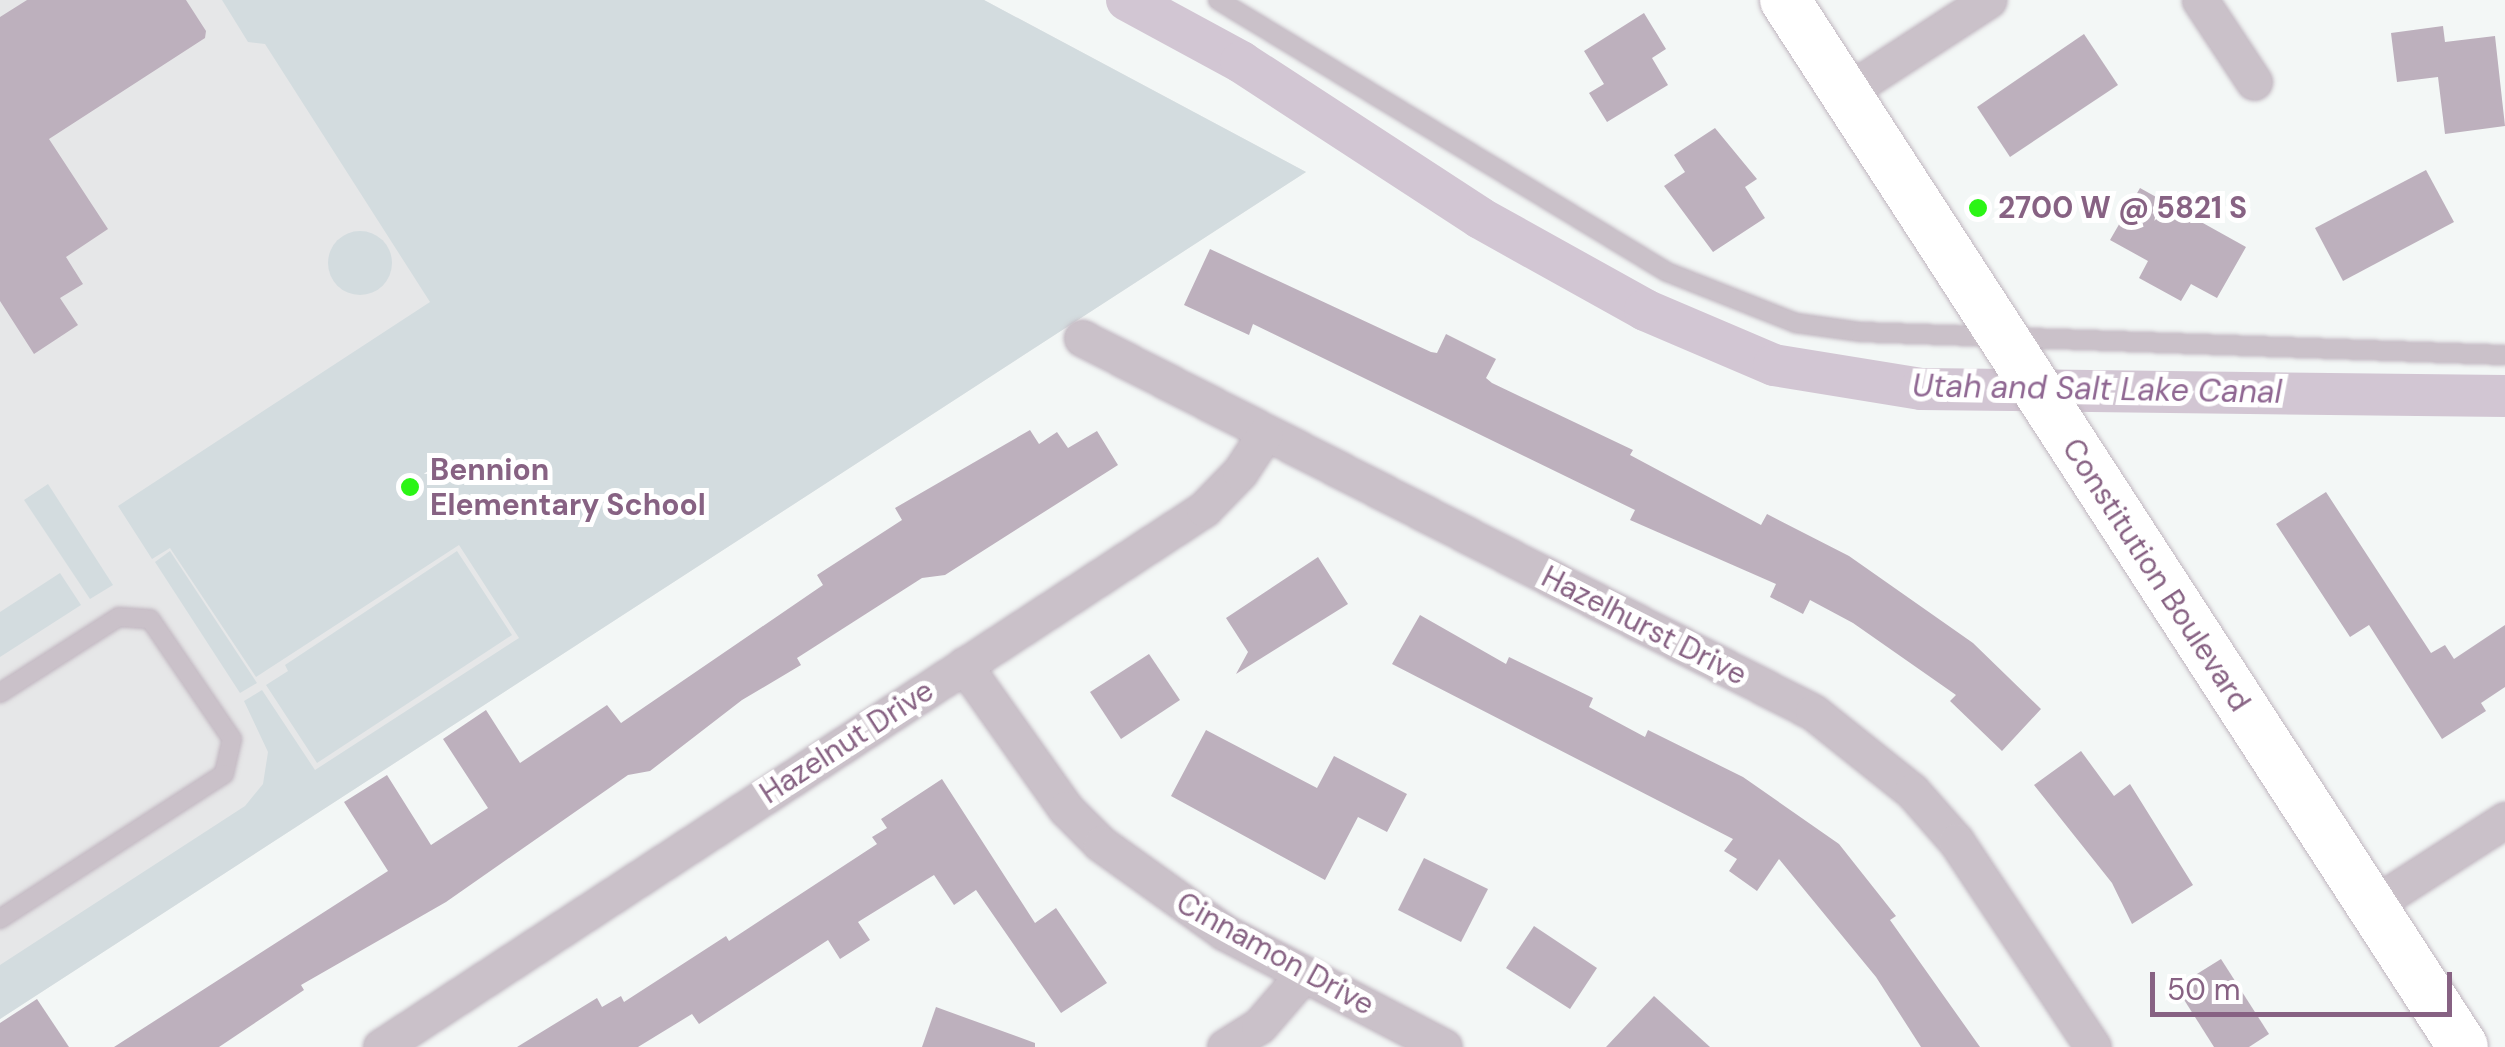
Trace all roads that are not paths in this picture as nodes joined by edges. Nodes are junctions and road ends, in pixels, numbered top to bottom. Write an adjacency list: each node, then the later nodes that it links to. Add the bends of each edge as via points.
1 (1218, 0): 7 (lane, via 1667,272 1796,323 1861,332)
2 (1786, 0): 6 (main road, Constitution Boulevard)
3 (1988, 0): 6 (street)
4 (2200, 0): 5 (street)
5 (2254, 82)
6 (1846, 93): 7 (main road, Constitution Boulevard)
7 (2000, 335): 9 (lane); 14 (main road, Constitution Boulevard)
8 (1082, 338): 10 (street, Hazelhurst Drive)
9 (2505, 355)
10 (1265, 434): 11 (street, Hazelnut Drive, via 1204,508); 20 (street, Hazelhurst Drive, via 1813,712 1912,792 1956,840)
11 (964, 665): 16 (street, Cinnamon Drive, via 1066,809 1102,844 1181,905); 17 (street, Hazelnut Drive)
12 (0, 694): 15 (lane, via 119,617 150,619 232,740 224,774)
13 (2505, 820): 14 (street)
14 (2371, 906): 21 (main road, Constitution Boulevard)
15 (0, 919)
16 (1303, 975): 18 (street, via 1259,1026); 19 (street, Cinnamon Drive)
17 (404, 1041)
18 (1225, 1047)
19 (1444, 1047)
20 (2094, 1047)
21 (2463, 1047)

